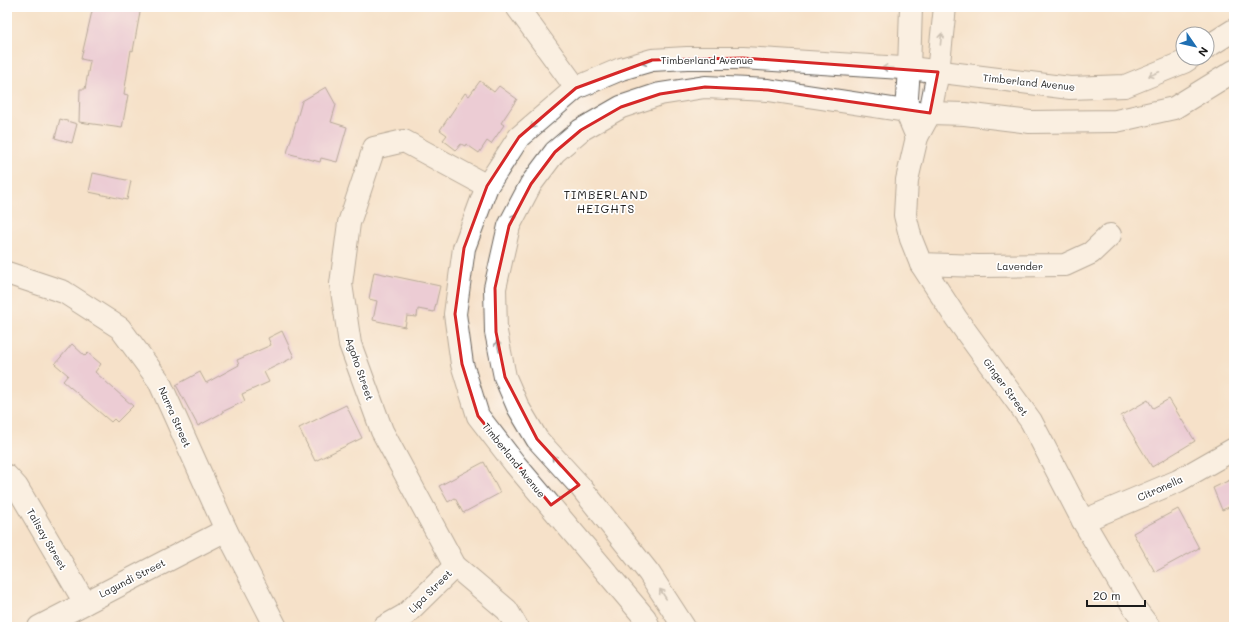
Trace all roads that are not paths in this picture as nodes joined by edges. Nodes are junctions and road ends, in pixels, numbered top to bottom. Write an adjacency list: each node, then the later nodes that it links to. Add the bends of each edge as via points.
1 (517, 7): 10 (street)
2 (911, 7): 7 (street)
3 (945, 7): 9 (street, Ginger Street, one-way to 3)
4 (1234, 30): 5 (street)
5 (1215, 42)
6 (1175, 66): 9 (street, Timberland Avenue, one-way to 9, via 1125,86 1070,88)
7 (909, 69): 9 (street, Timberland Avenue); 10 (street, Timberland Avenue, one-way to 10, via 743,58 687,58 652,60 621,69); 11 (street)
8 (1234, 71): 12 (street, via 1174,108 1116,121 1030,122 965,114)
9 (938, 72): 12 (street, Ginger Street)
10 (576, 88): 14 (street, Timberland Avenue, one-way to 14, via 519,137)
11 (906, 111): 12 (street); 13 (street); 20 (street, one-way to 11, via 537,439 518,407 505,377 496,332 495,288 509,226 531,184 555,152 581,130 621,107 660,94 705,87 768,90)
12 (930, 113): 13 (street, Ginger Street)
13 (917, 137): 16 (street, Ginger Street, via 907,180 905,215)
14 (487, 186): 21 (street, Timberland Avenue, via 464,248 455,314 462,364 478,416); 24 (street, Agoho Street, via 404,141 374,148 349,223 341,284 350,344 382,431)
15 (1110, 235): 16 (street, Lavender, via 1092,253 1065,265)
16 (921, 264): 22 (street, Ginger Street, via 956,318 1031,421)
17 (7, 274): 23 (street, Narra Street, via 64,292 120,328 159,380)
18 (1234, 449): 22 (street, Citronella, via 1178,481)
19 (7, 476): 25 (street, Talisay Street)
20 (578, 485): 21 (street); 31 (street, one-way to 20, via 649,573)
21 (551, 505): 30 (street, Timberland Avenue, via 645,618)
22 (1083, 521): 32 (street, Ginger Street, via 1133,606)
23 (226, 530): 25 (street, Lagundi Street); 27 (street, Narra Street)
24 (455, 566): 28 (street, Lipa Street, via 405,615); 29 (street, Agoho Street, via 507,610)
25 (85, 603): 26 (street, Lagundi Street)
26 (39, 627)
27 (276, 627)
28 (384, 627)
29 (517, 627)
30 (648, 627)
31 (684, 627)
32 (1150, 627)

